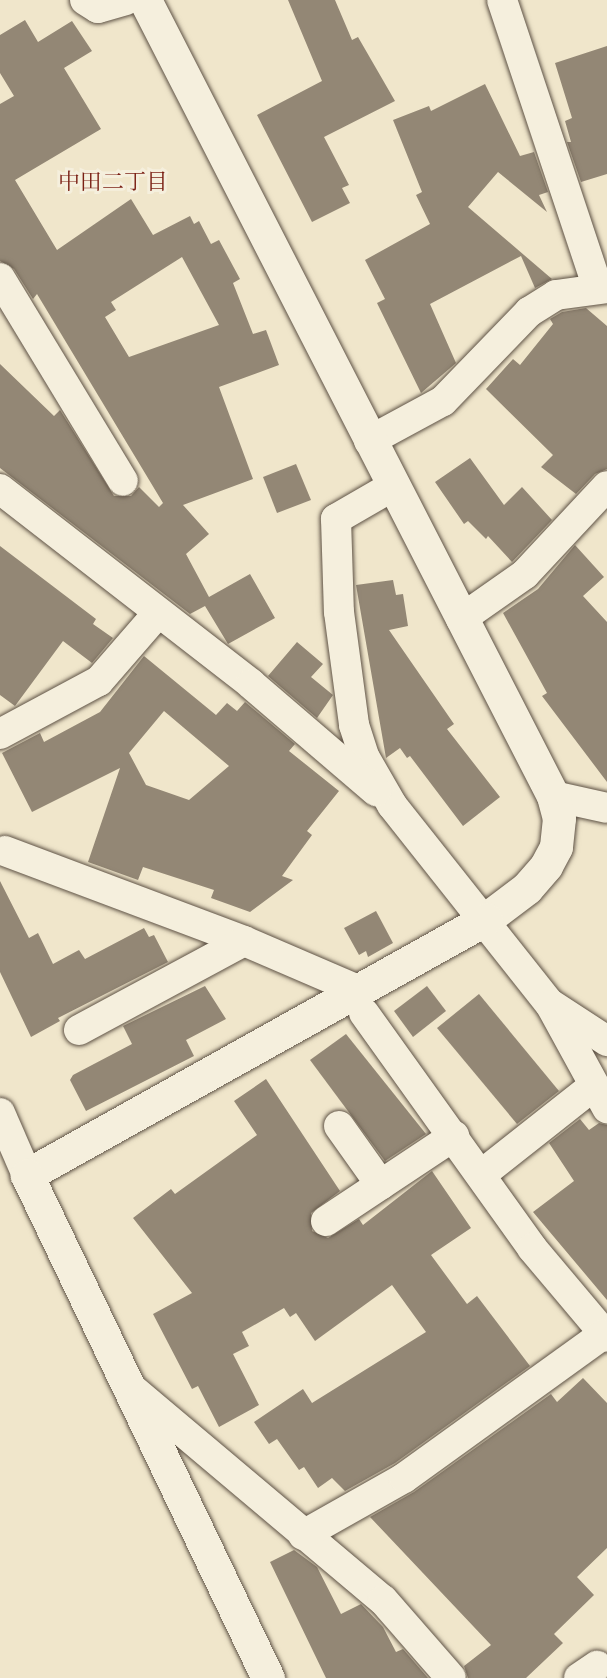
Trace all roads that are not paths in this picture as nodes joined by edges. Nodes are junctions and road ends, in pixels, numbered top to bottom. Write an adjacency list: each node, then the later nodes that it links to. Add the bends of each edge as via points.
1 (85, 0): 2 (street, via 98,8)
2 (126, 0)
3 (145, 0): 7 (street)
4 (502, 0): 6 (street)
5 (0, 278): 8 (street)
6 (602, 287): 7 (street, via 556,295 529,312 443,401)
7 (369, 441): 9 (street)
8 (123, 481)
9 (393, 486): 13 (street); 16 (street, via 336,519 339,612 354,725 365,758)
10 (607, 486): 13 (street, via 525,574)
11 (0, 489): 12 (street)
12 (158, 613): 14 (street, via 99,681); 16 (street, via 251,684)
13 (461, 619): 15 (street)
14 (0, 734)
15 (553, 796): 17 (street); 19 (street, via 559,818 556,847 546,866 527,888)
16 (392, 805): 19 (street, via 448,880)
17 (607, 808)
18 (5, 851): 20 (street)
19 (486, 919): 21 (street); 22 (street)
20 (244, 941): 21 (street); 23 (street)
21 (361, 1002): 29 (street); 31 (street)
22 (550, 1004): 24 (street); 25 (street)
23 (78, 1030)
24 (607, 1041)
25 (600, 1098): 30 (street)
26 (0, 1113): 31 (street)
27 (339, 1126): 32 (street)
28 (0, 1127): 31 (street)
29 (454, 1136): 30 (street); 32 (street)
30 (482, 1174): 34 (street, via 532,1248)
31 (27, 1175): 35 (street)
32 (381, 1185): 33 (street)
33 (326, 1221)
34 (605, 1336): 36 (street, via 404,1478)
35 (131, 1388): 36 (street); 37 (street)
36 (303, 1534): 38 (street, via 383,1600)
37 (268, 1678)
38 (451, 1678)

